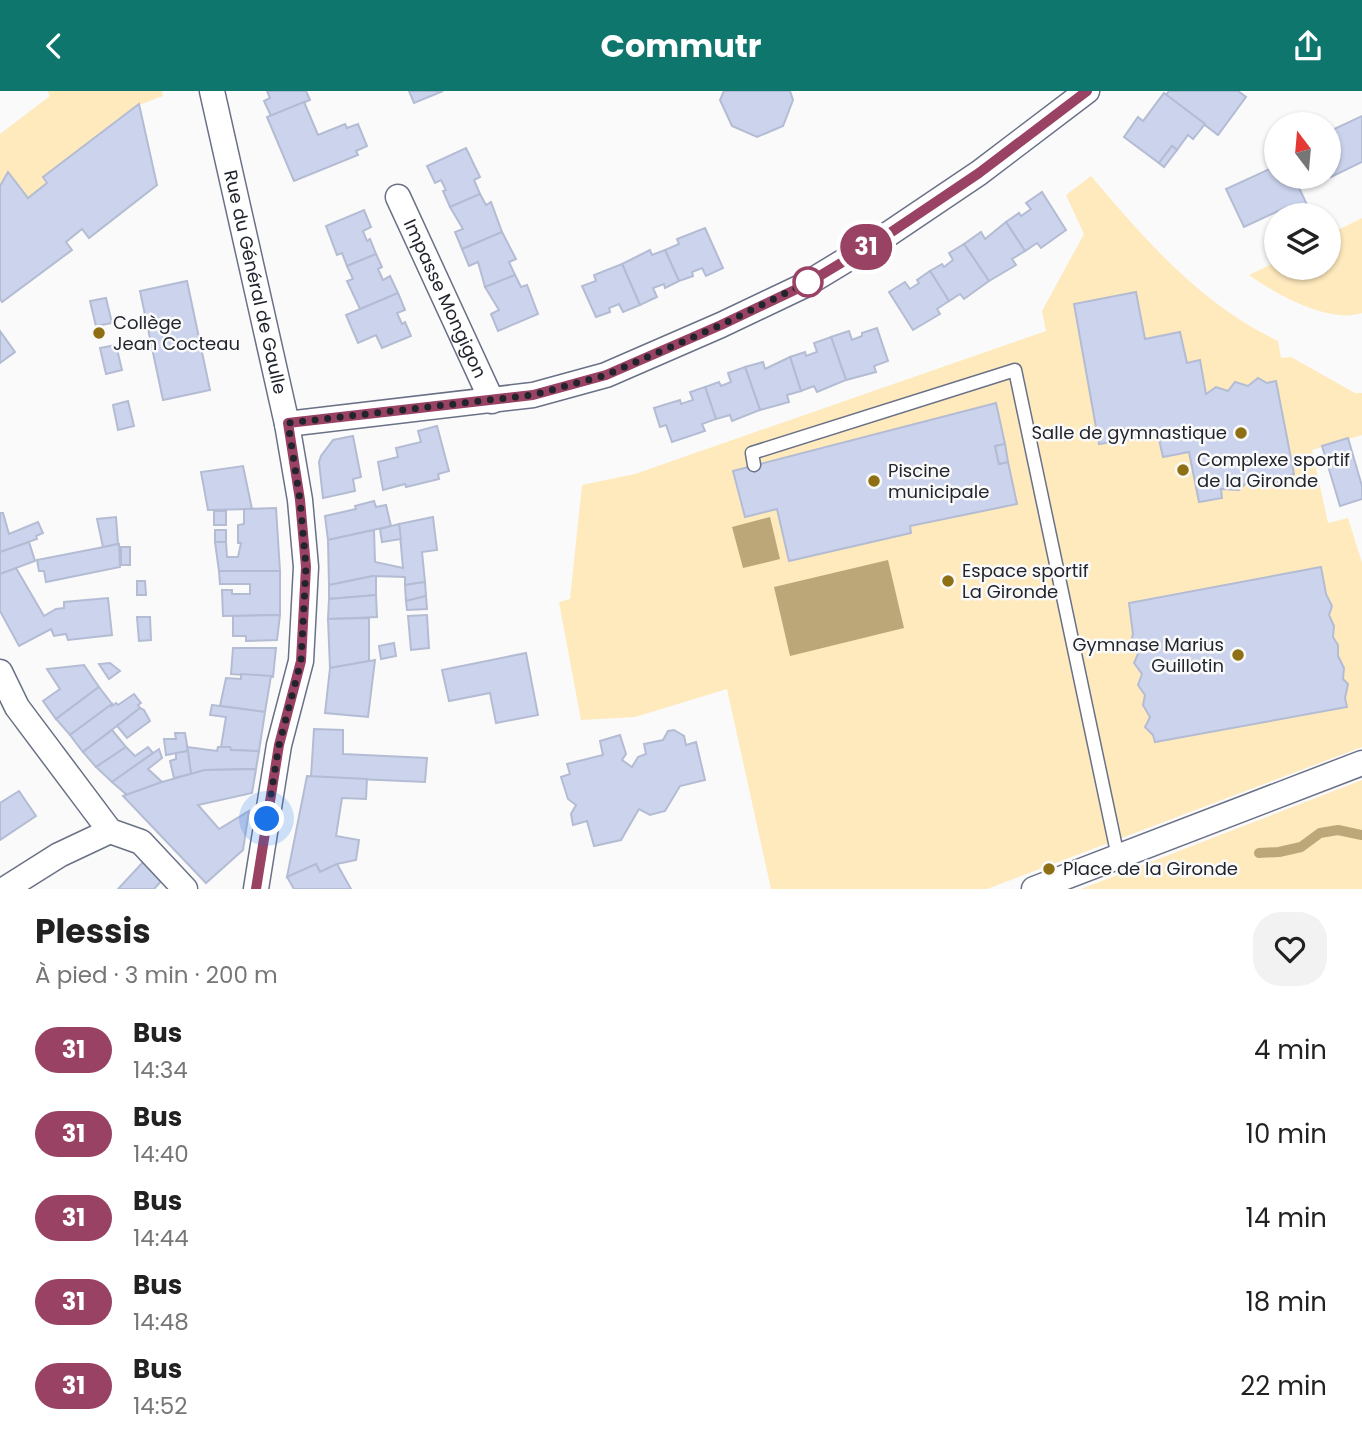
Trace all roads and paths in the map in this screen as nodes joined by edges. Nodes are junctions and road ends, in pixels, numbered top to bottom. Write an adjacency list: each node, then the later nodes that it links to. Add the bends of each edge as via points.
1 (212, 91): 5 (street, Rue du Général de Gaulle)
2 (1087, 91): 4 (street, via 979,173 803,286 606,375)
3 (398, 197): 4 (street, Impasse Mongigon)
4 (492, 401): 5 (street)
5 (288, 423): 13 (street, Rue du Général de Gaulle, via 306,567 301,661 279,745)
6 (754, 465): 10 (lane, via 752,453 1015,370)
7 (0, 672): 9 (street, via 17,706)
8 (1362, 763): 10 (street)
9 (110, 831): 11 (street, via 58,855); 12 (street, via 141,842)
10 (1118, 857): 14 (street)
11 (5, 889)
12 (185, 889)
13 (256, 889)
14 (1034, 889)

